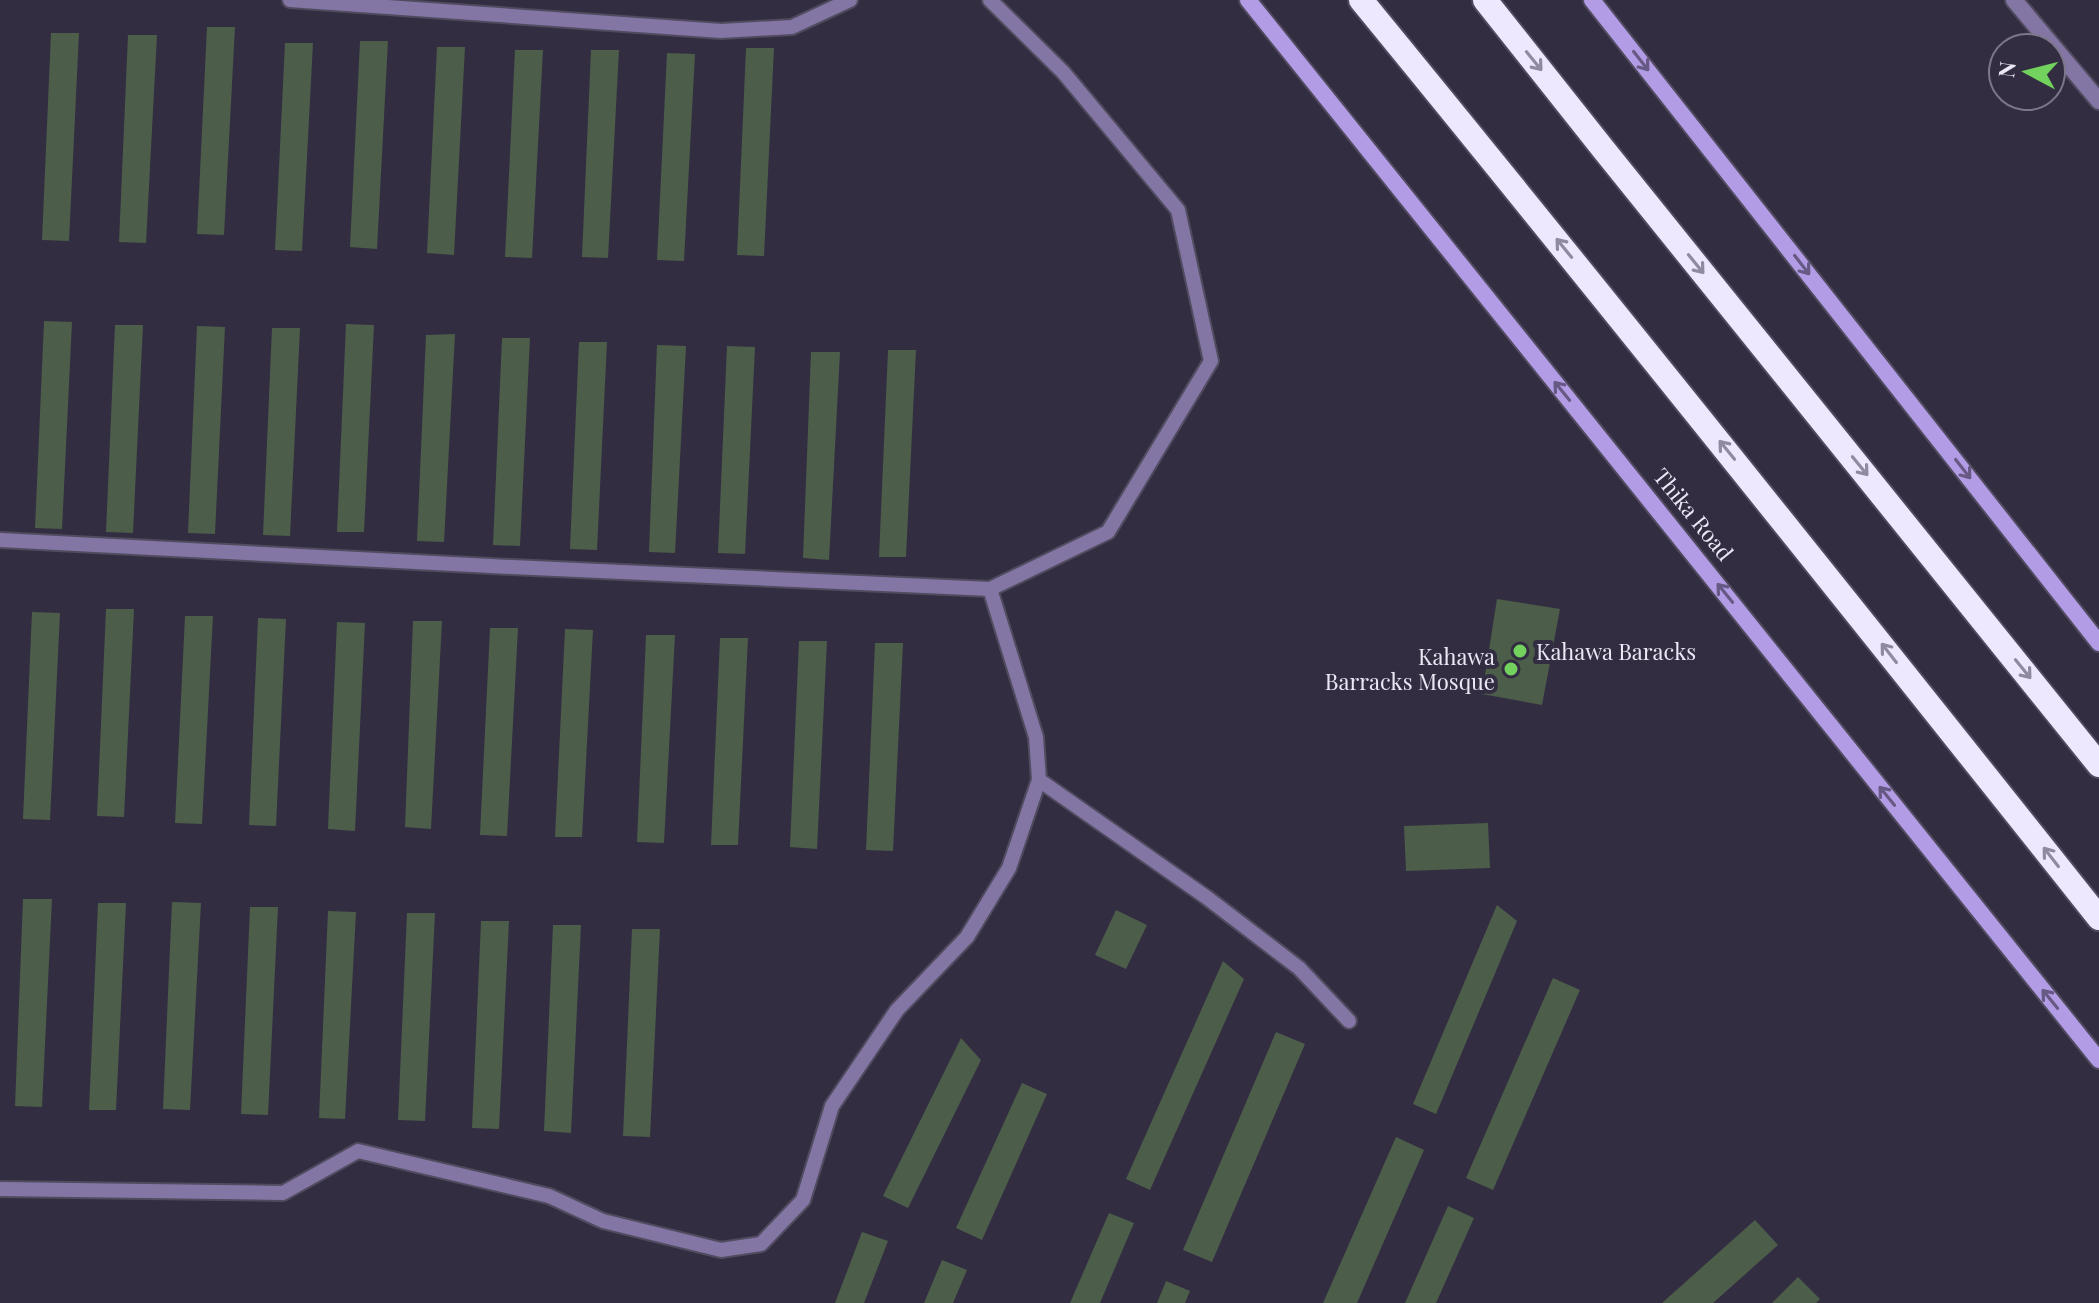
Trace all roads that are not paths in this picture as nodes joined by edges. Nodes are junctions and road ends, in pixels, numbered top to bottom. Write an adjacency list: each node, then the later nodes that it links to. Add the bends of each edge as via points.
1 (290, 0): 2 (lane, via 721,31 792,27)
2 (850, 0)
3 (990, 0): 11 (lane, via 1063,72 1178,210 1211,361 1108,532)
4 (1248, 0): 17 (main road, Thika Road, one-way to 4)
5 (1361, 0): 15 (highway, one-way to 5)
6 (1485, 0): 13 (highway, one-way to 13)
7 (1592, 0): 12 (main road, one-way to 12)
8 (2014, 0): 9 (street)
9 (2099, 101)
10 (0, 540): 11 (lane)
11 (990, 589): 14 (lane, via 1036,737)
12 (2099, 643)
13 (2099, 765)
14 (1039, 780): 16 (lane, via 1299,968); 18 (lane, via 1009,868 967,937 897,1010 832,1106 803,1200 761,1244 721,1250 603,1221 549,1196 358,1151 283,1193)
15 (2099, 918)
16 (1349, 1021)
17 (2099, 1060)
18 (0, 1189)

